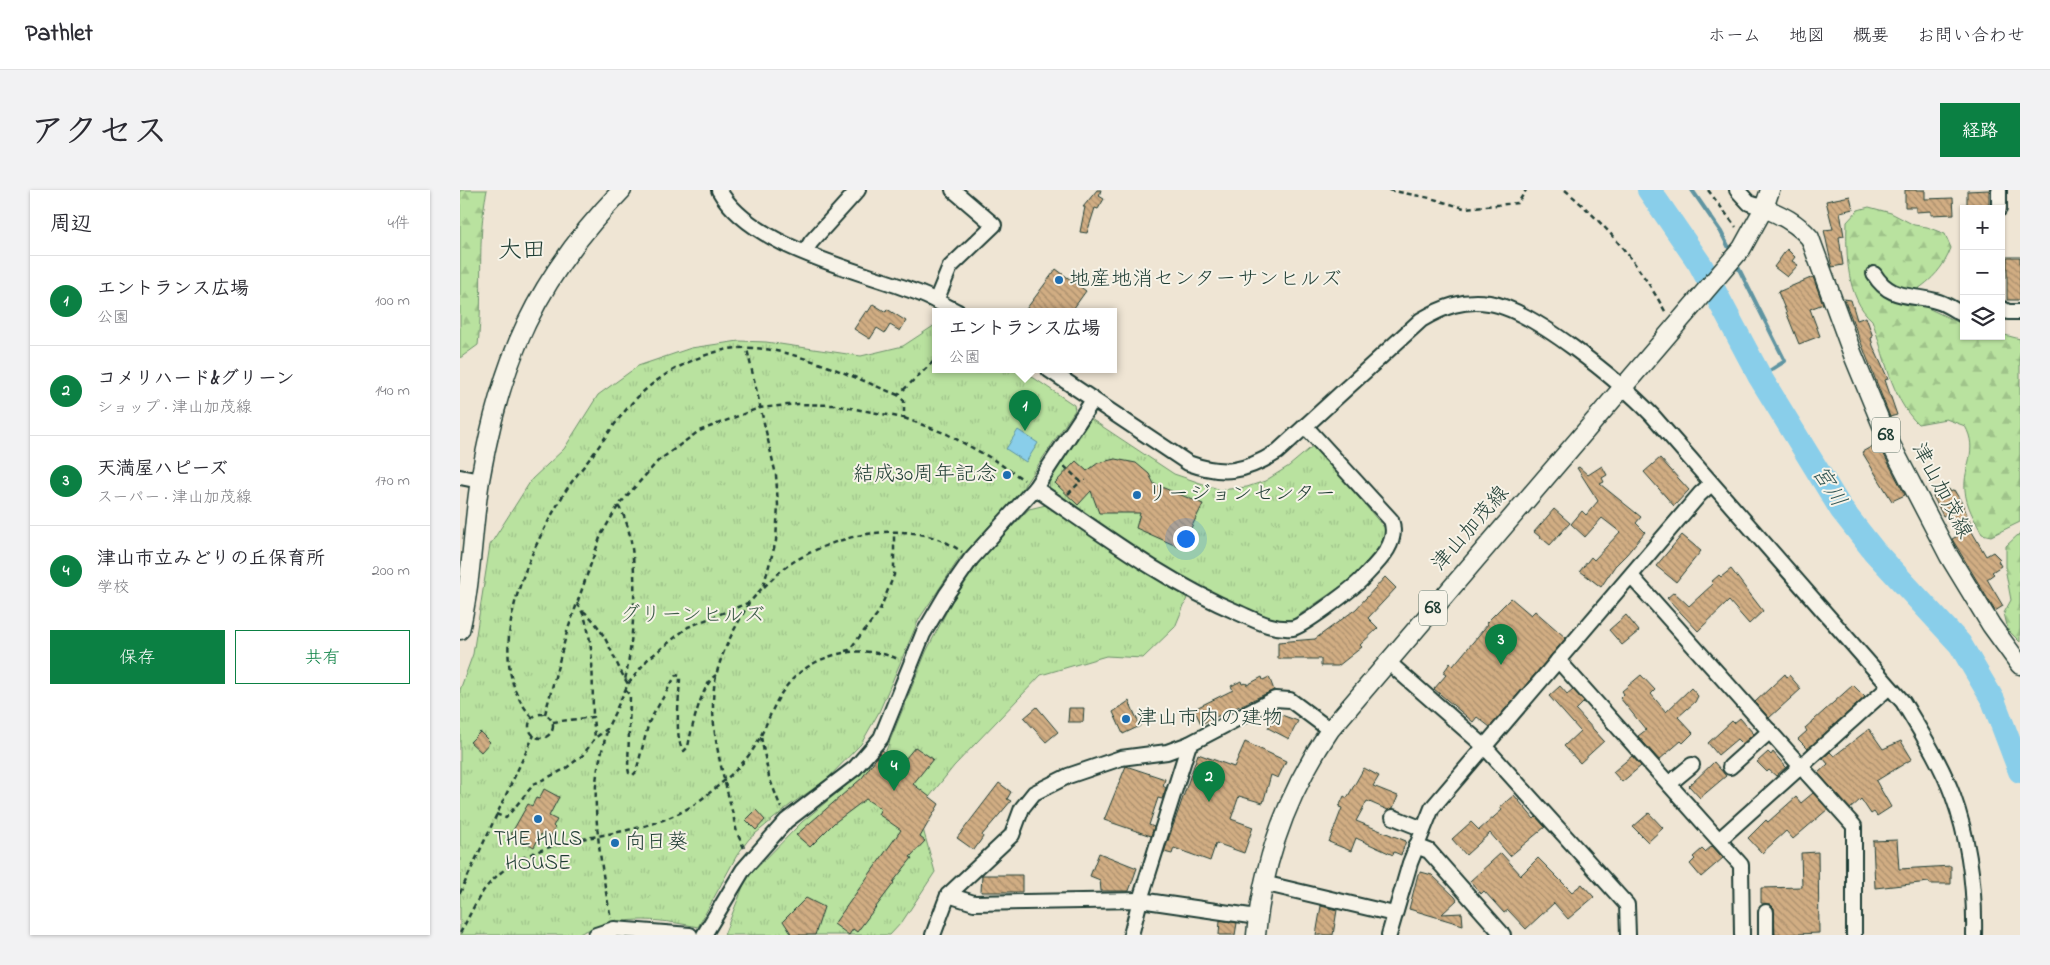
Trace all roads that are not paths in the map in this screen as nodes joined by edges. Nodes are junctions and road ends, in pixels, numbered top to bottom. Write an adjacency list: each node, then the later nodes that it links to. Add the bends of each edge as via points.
1 (622, 190): 22 (main road, via 599,213 558,266 535,303 517,341 497,401)
2 (720, 190): 10 (street, via 741,217 758,230)
3 (858, 190): 10 (street)
4 (953, 190): 12 (street, via 994,225 950,267)
5 (1738, 190): 9 (street, via 1750,203)
6 (1770, 190): 9 (main road, 津山加茂線 / 68)
7 (2000, 190): 8 (street)
8 (1999, 205)
9 (1764, 208): 18 (main road, 津山加茂線 / 68, via 1745,243); 29 (main road, 津山加茂線 / 68, via 1785,217 1810,238 1886,435 1949,556 1998,636)
10 (805, 252): 12 (street)
11 (1874, 274): 16 (street, via 1885,289 1893,293 1940,302)
12 (936, 301): 13 (street)
13 (950, 308)
14 (2005, 312): 15 (street)
15 (2020, 312)
16 (1960, 313)
17 (1053, 373): 19 (street)
18 (1624, 387): 20 (street, via 1543,328 1512,310 1472,301 1453,304 1421,320); 23 (street); 28 (main road, 津山加茂線 / 68)
19 (1093, 400): 20 (street, via 1188,463 1205,469 1239,470 1256,466); 24 (street)
20 (1305, 426): 24 (street, via 1390,520 1394,529 1382,557 1353,588 1295,628 1275,629 1181,586)
21 (460, 477): 22 (street)
22 (480, 481): 26 (main road)
23 (1711, 484): 25 (street); 30 (street)
24 (1035, 488): 51 (street, via 971,559 923,634 881,738 855,768 786,821 750,861)
25 (1631, 576): 27 (street); 32 (street)
26 (460, 630)
27 (1558, 660): 34 (street); 38 (street)
28 (1387, 661): 31 (main road, 津山加茂線 / 68); 34 (street)
29 (2020, 665)
30 (1889, 687): 36 (street); 61 (street, via 1928,744 1953,796 1966,843 1975,908)
31 (1330, 730): 33 (street, via 1290,700 1275,700); 43 (main road, 津山加茂線 / 68, via 1308,762 1290,801)
32 (1770, 730): 36 (street); 37 (street)
33 (1189, 744): 44 (street, via 1167,752 1121,758 1068,776 1034,793 1022,808 1012,835); 45 (street)
34 (1484, 746): 40 (street, via 1432,808); 57 (street, via 1627,905)
35 (1692, 765): 38 (street)
36 (1802, 766): 41 (street); 60 (street, via 1854,826)
37 (1730, 767)
38 (1670, 784): 41 (street)
39 (1393, 817): 40 (street)
40 (1423, 829): 42 (street)
41 (1719, 840): 58 (street, via 1741,865)
42 (1416, 846): 47 (street); 56 (street, via 1429,851)
43 (1263, 883): 47 (street); 48 (main road, 津山加茂線 / 68)
44 (948, 895): 45 (street, via 974,903); 52 (street)
45 (1140, 900): 48 (street); 53 (street)
46 (1766, 912): 59 (street)
47 (1394, 914): 55 (street)
48 (1258, 917): 54 (main road, 津山加茂線 / 68)
49 (596, 935): 50 (street, via 614,929)
50 (690, 935)
51 (704, 935)
52 (933, 935)
53 (1131, 935)
54 (1256, 935)
55 (1389, 935)
56 (1504, 935)
57 (1628, 935)
58 (1742, 935)
59 (1766, 935)
60 (1854, 935)
61 (1974, 935)

